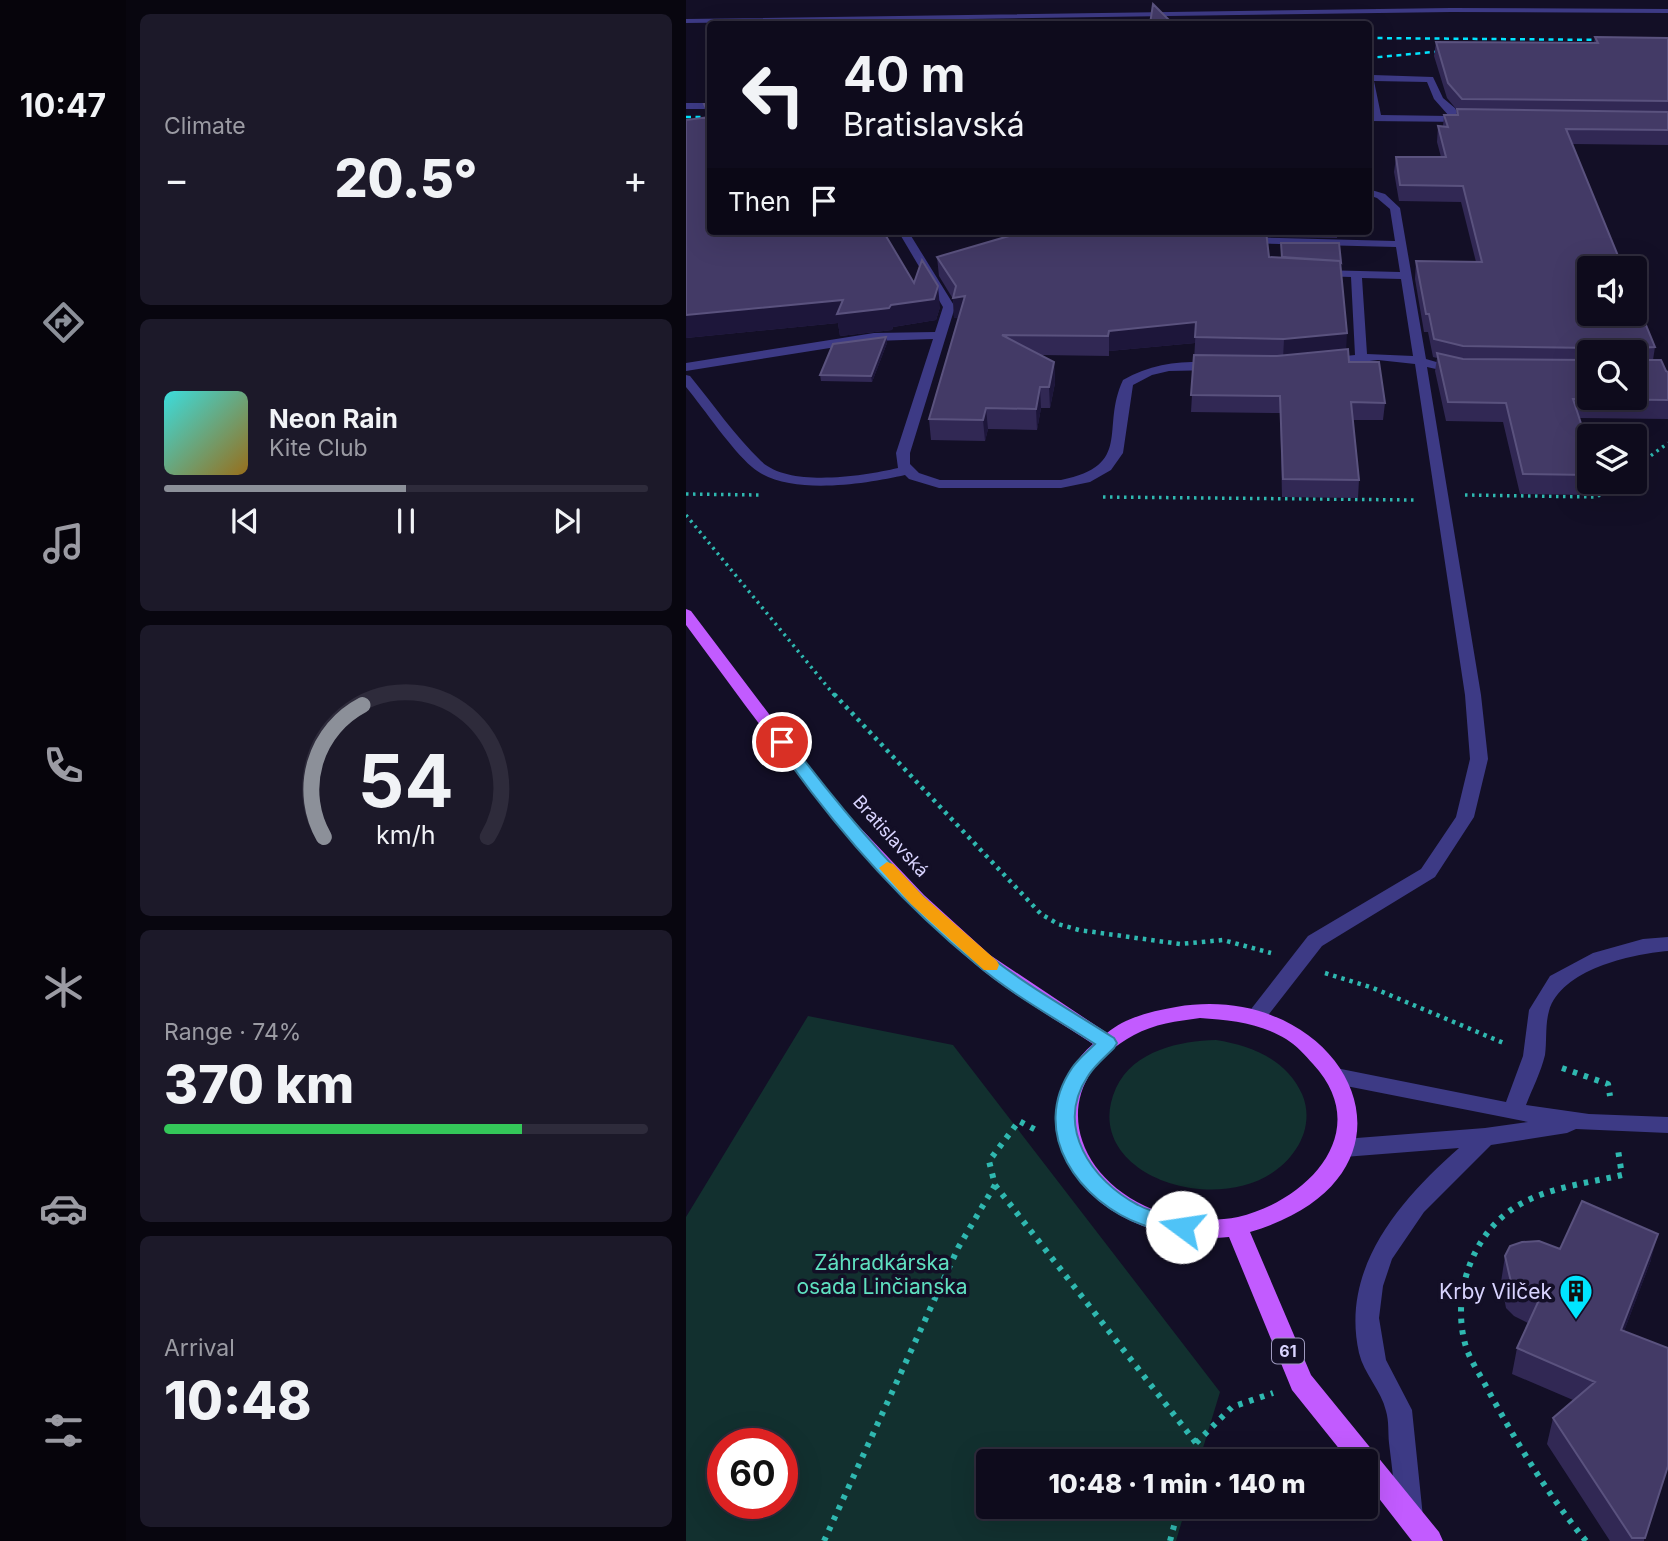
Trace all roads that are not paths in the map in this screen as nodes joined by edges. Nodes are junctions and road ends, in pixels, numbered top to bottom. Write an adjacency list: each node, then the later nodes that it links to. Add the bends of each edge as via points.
1 (1668, 10): 2 (street)
2 (1358, 11): 4 (street); 5 (street)
3 (686, 21): 4 (street)
4 (911, 21)
5 (1360, 21)
6 (1372, 74): 10 (street, via 1430,79)
7 (686, 106): 8 (street)
8 (707, 106)
9 (1373, 118): 10 (street)
10 (1455, 119): 11 (street)
11 (1481, 119)
12 (1372, 194): 15 (street, via 1392,202)
13 (904, 235): 19 (street, via 949,307)
14 (1233, 241): 15 (street, via 1273,246)
15 (1401, 244): 18 (street)
16 (1301, 273): 17 (street)
17 (1356, 274): 18 (street); 20 (street)
18 (1406, 276): 21 (street)
19 (940, 335): 24 (street, via 874,337); 27 (street, via 903,453 903,465)
20 (1361, 357): 21 (street); 22 (street)
21 (1420, 360): 25 (street); 30 (street, via 1473,695 1479,759 1465,817 1428,873 1315,941)
22 (1319, 362)
23 (1227, 366): 27 (street, via 1156,368 1126,383 1116,453 1106,467 1085,479 1061,484 939,484)
24 (686, 367)
25 (1474, 371)
26 (686, 379): 27 (street, via 757,466 779,477 868,479)
27 (909, 470)
28 (686, 614): 31 (main road, Bratislavská, via 828,804 917,900 983,960)
29 (1668, 944): 33 (street, via 1600,958 1557,981 1539,1010 1534,1056)
30 (1255, 1018): 31 (main road, via 1200,1011 1172,1014 1133,1026); 32 (main road, via 1304,1041)
31 (1107, 1043): 39 (main road, via 1080,1071 1069,1096 1065,1121 1070,1147 1083,1172 1104,1194 1132,1212 1164,1224)
32 (1336, 1076): 33 (street); 38 (main road, via 1349,1116)
33 (1513, 1112): 34 (street); 36 (street)
34 (1589, 1122): 35 (street); 36 (street)
35 (1668, 1125)
36 (1537, 1130): 37 (street)
37 (1485, 1137): 38 (street); 42 (street, via 1404,1217 1388,1242 1367,1305 1372,1355 1399,1410)
38 (1344, 1148): 39 (main road, via 1322,1185 1300,1203 1270,1218)
39 (1236, 1227): 40 (main road, 61, via 1301,1382)
40 (1355, 1449)
41 (1378, 1477): 42 (main road, 61)
42 (1410, 1517): 43 (main road, 61)
43 (1429, 1541)

